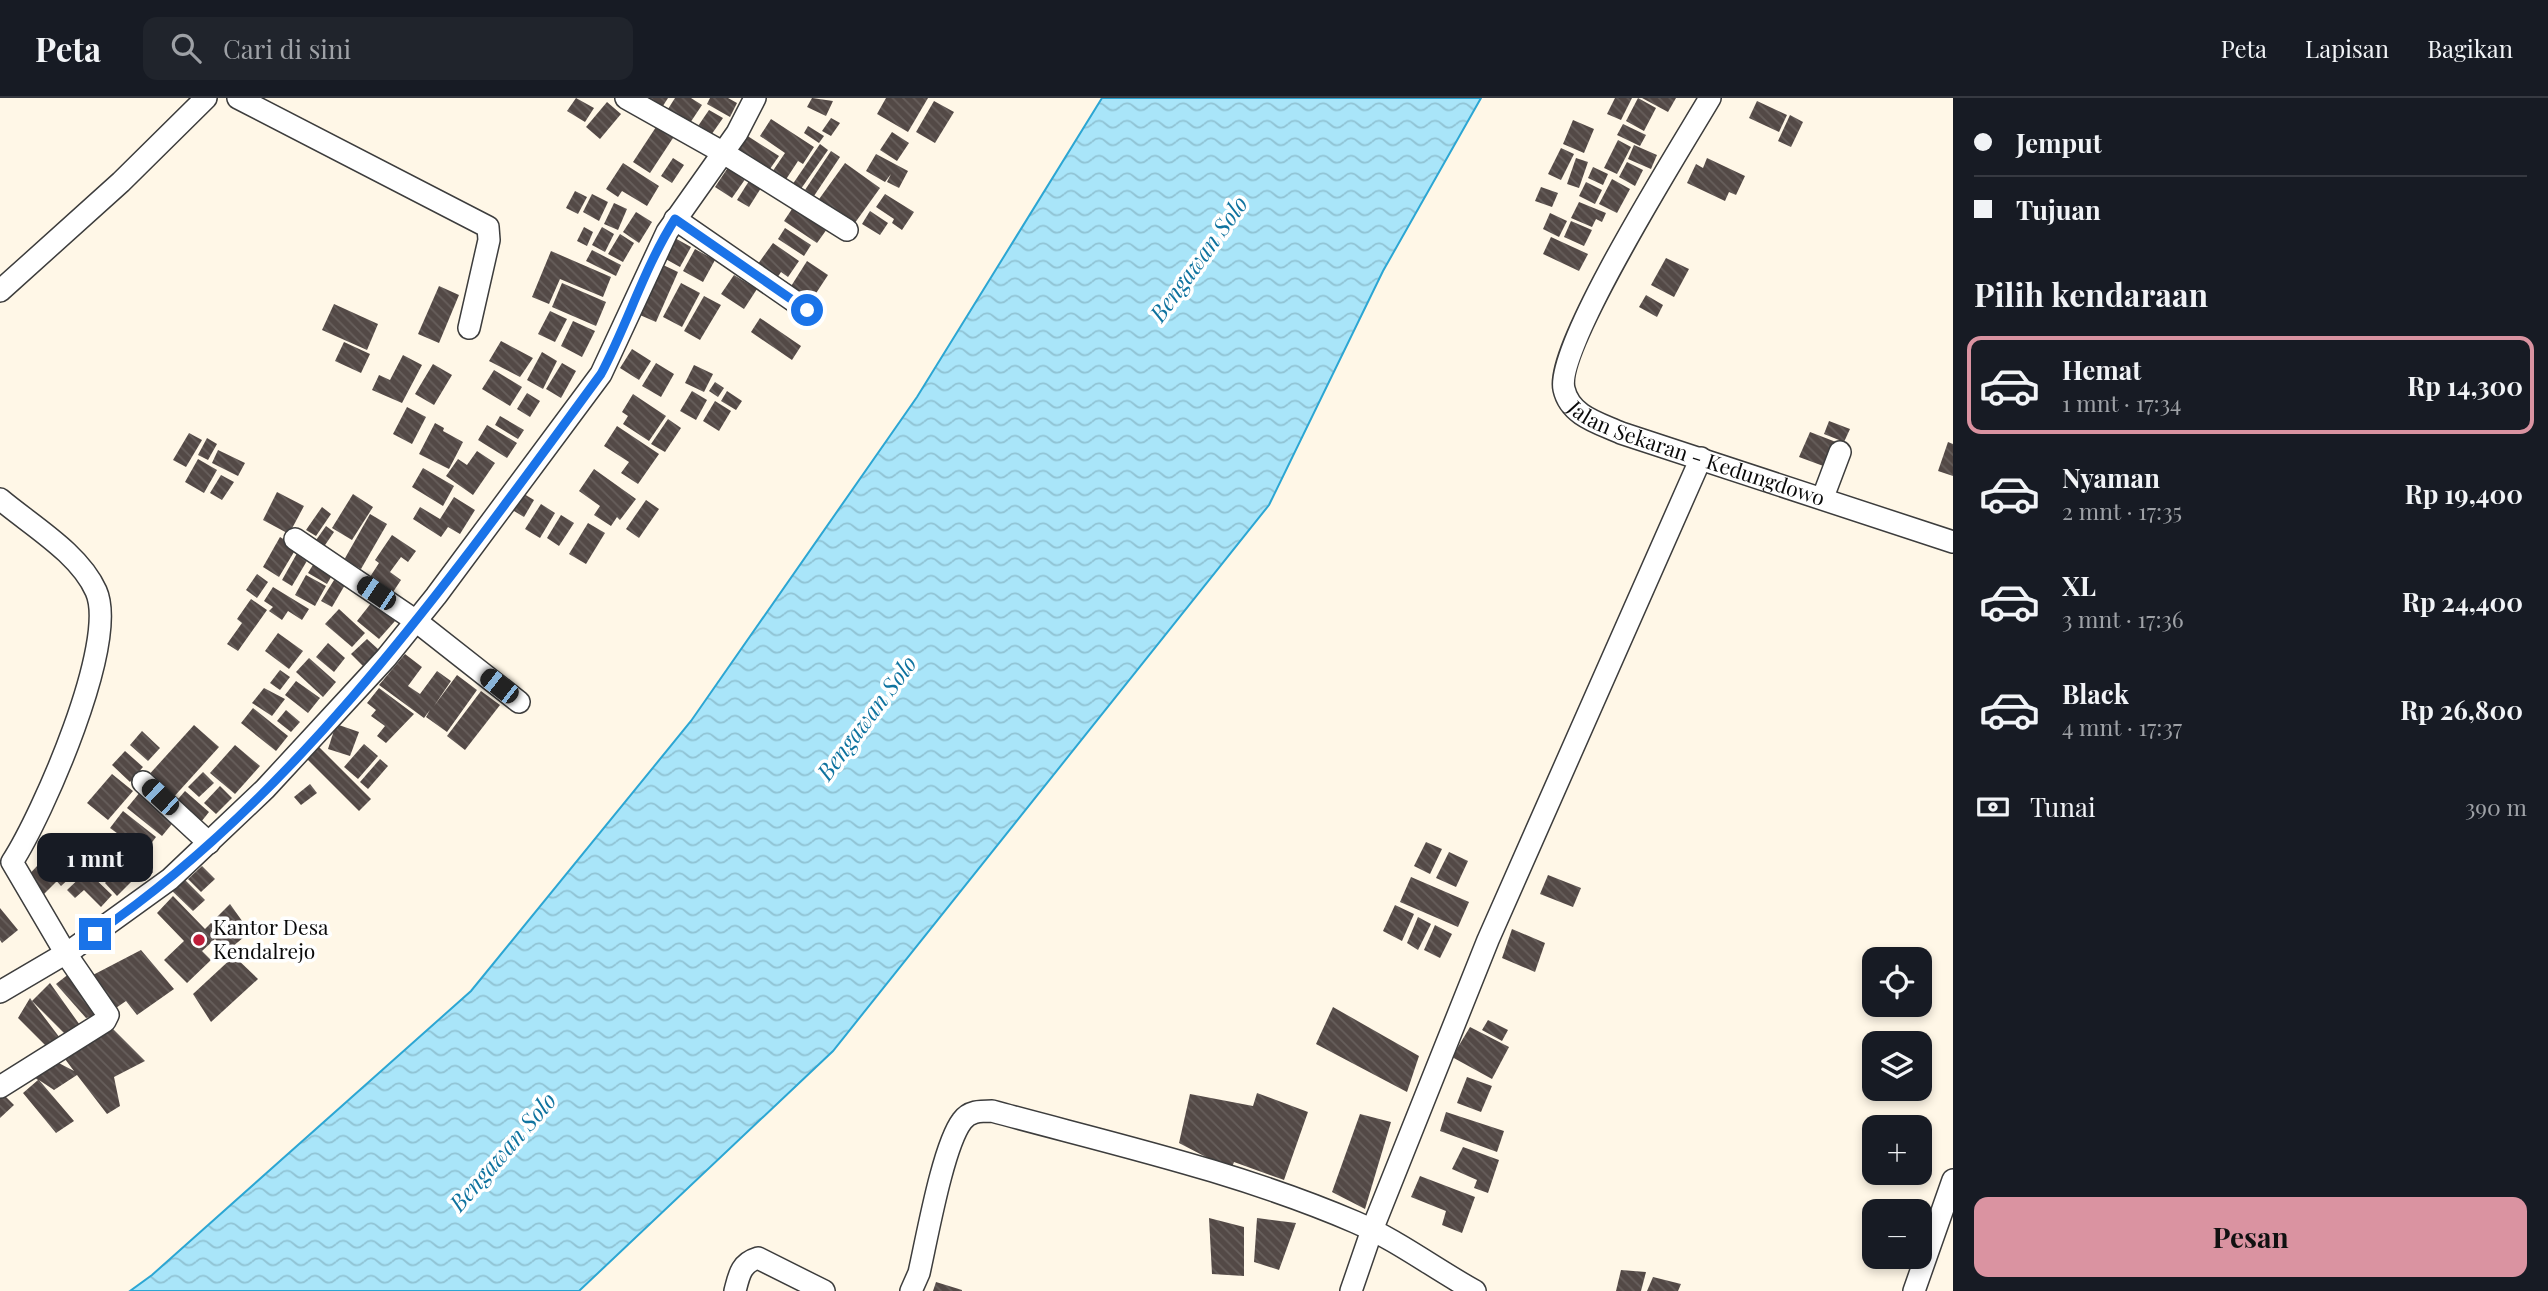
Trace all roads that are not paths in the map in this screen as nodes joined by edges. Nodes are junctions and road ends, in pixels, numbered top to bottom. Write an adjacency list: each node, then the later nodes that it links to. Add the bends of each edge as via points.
1 (206, 98): 9 (street)
2 (238, 98): 11 (street, via 488,227)
3 (626, 98): 6 (street)
4 (755, 98): 6 (street)
5 (1710, 98): 13 (street, Jalan Sekaran - Kedungdowo, via 1606,276 1563,378 1569,403 1589,419)
6 (722, 152): 7 (street); 8 (street)
7 (675, 219): 10 (street); 18 (street, via 601,374)
8 (847, 230)
9 (0, 290)
10 (807, 310)
11 (469, 328)
12 (1840, 452): 14 (street)
13 (1701, 458): 14 (street, Jalan Sekaran - Kedungdowo); 27 (street, via 1494,928)
14 (1823, 497): 17 (street, Jalan Sekaran - Kedungdowo)
15 (0, 499): 22 (street, via 85,570 102,615 92,675 45,800 28,838)
16 (295, 539): 18 (street)
17 (1953, 542)
18 (416, 621): 19 (street); 21 (street, via 274,780)
19 (519, 702)
20 (143, 782): 21 (street)
21 (209, 843): 23 (street, via 170,879)
22 (6, 869): 23 (street)
23 (66, 954): 24 (street); 25 (street, via 108,1014 105,1021)
24 (0, 992)
25 (0, 1087)
26 (1953, 1180): 33 (street)
27 (1372, 1230): 30 (street, via 1252,1184 992,1111 976,1111 963,1119 952,1139); 31 (street); 32 (street)
28 (735, 1291): 29 (street, via 741,1268 758,1258)
29 (824, 1291)
30 (911, 1291)
31 (1351, 1291)
32 (1475, 1291)
33 (1914, 1291)

